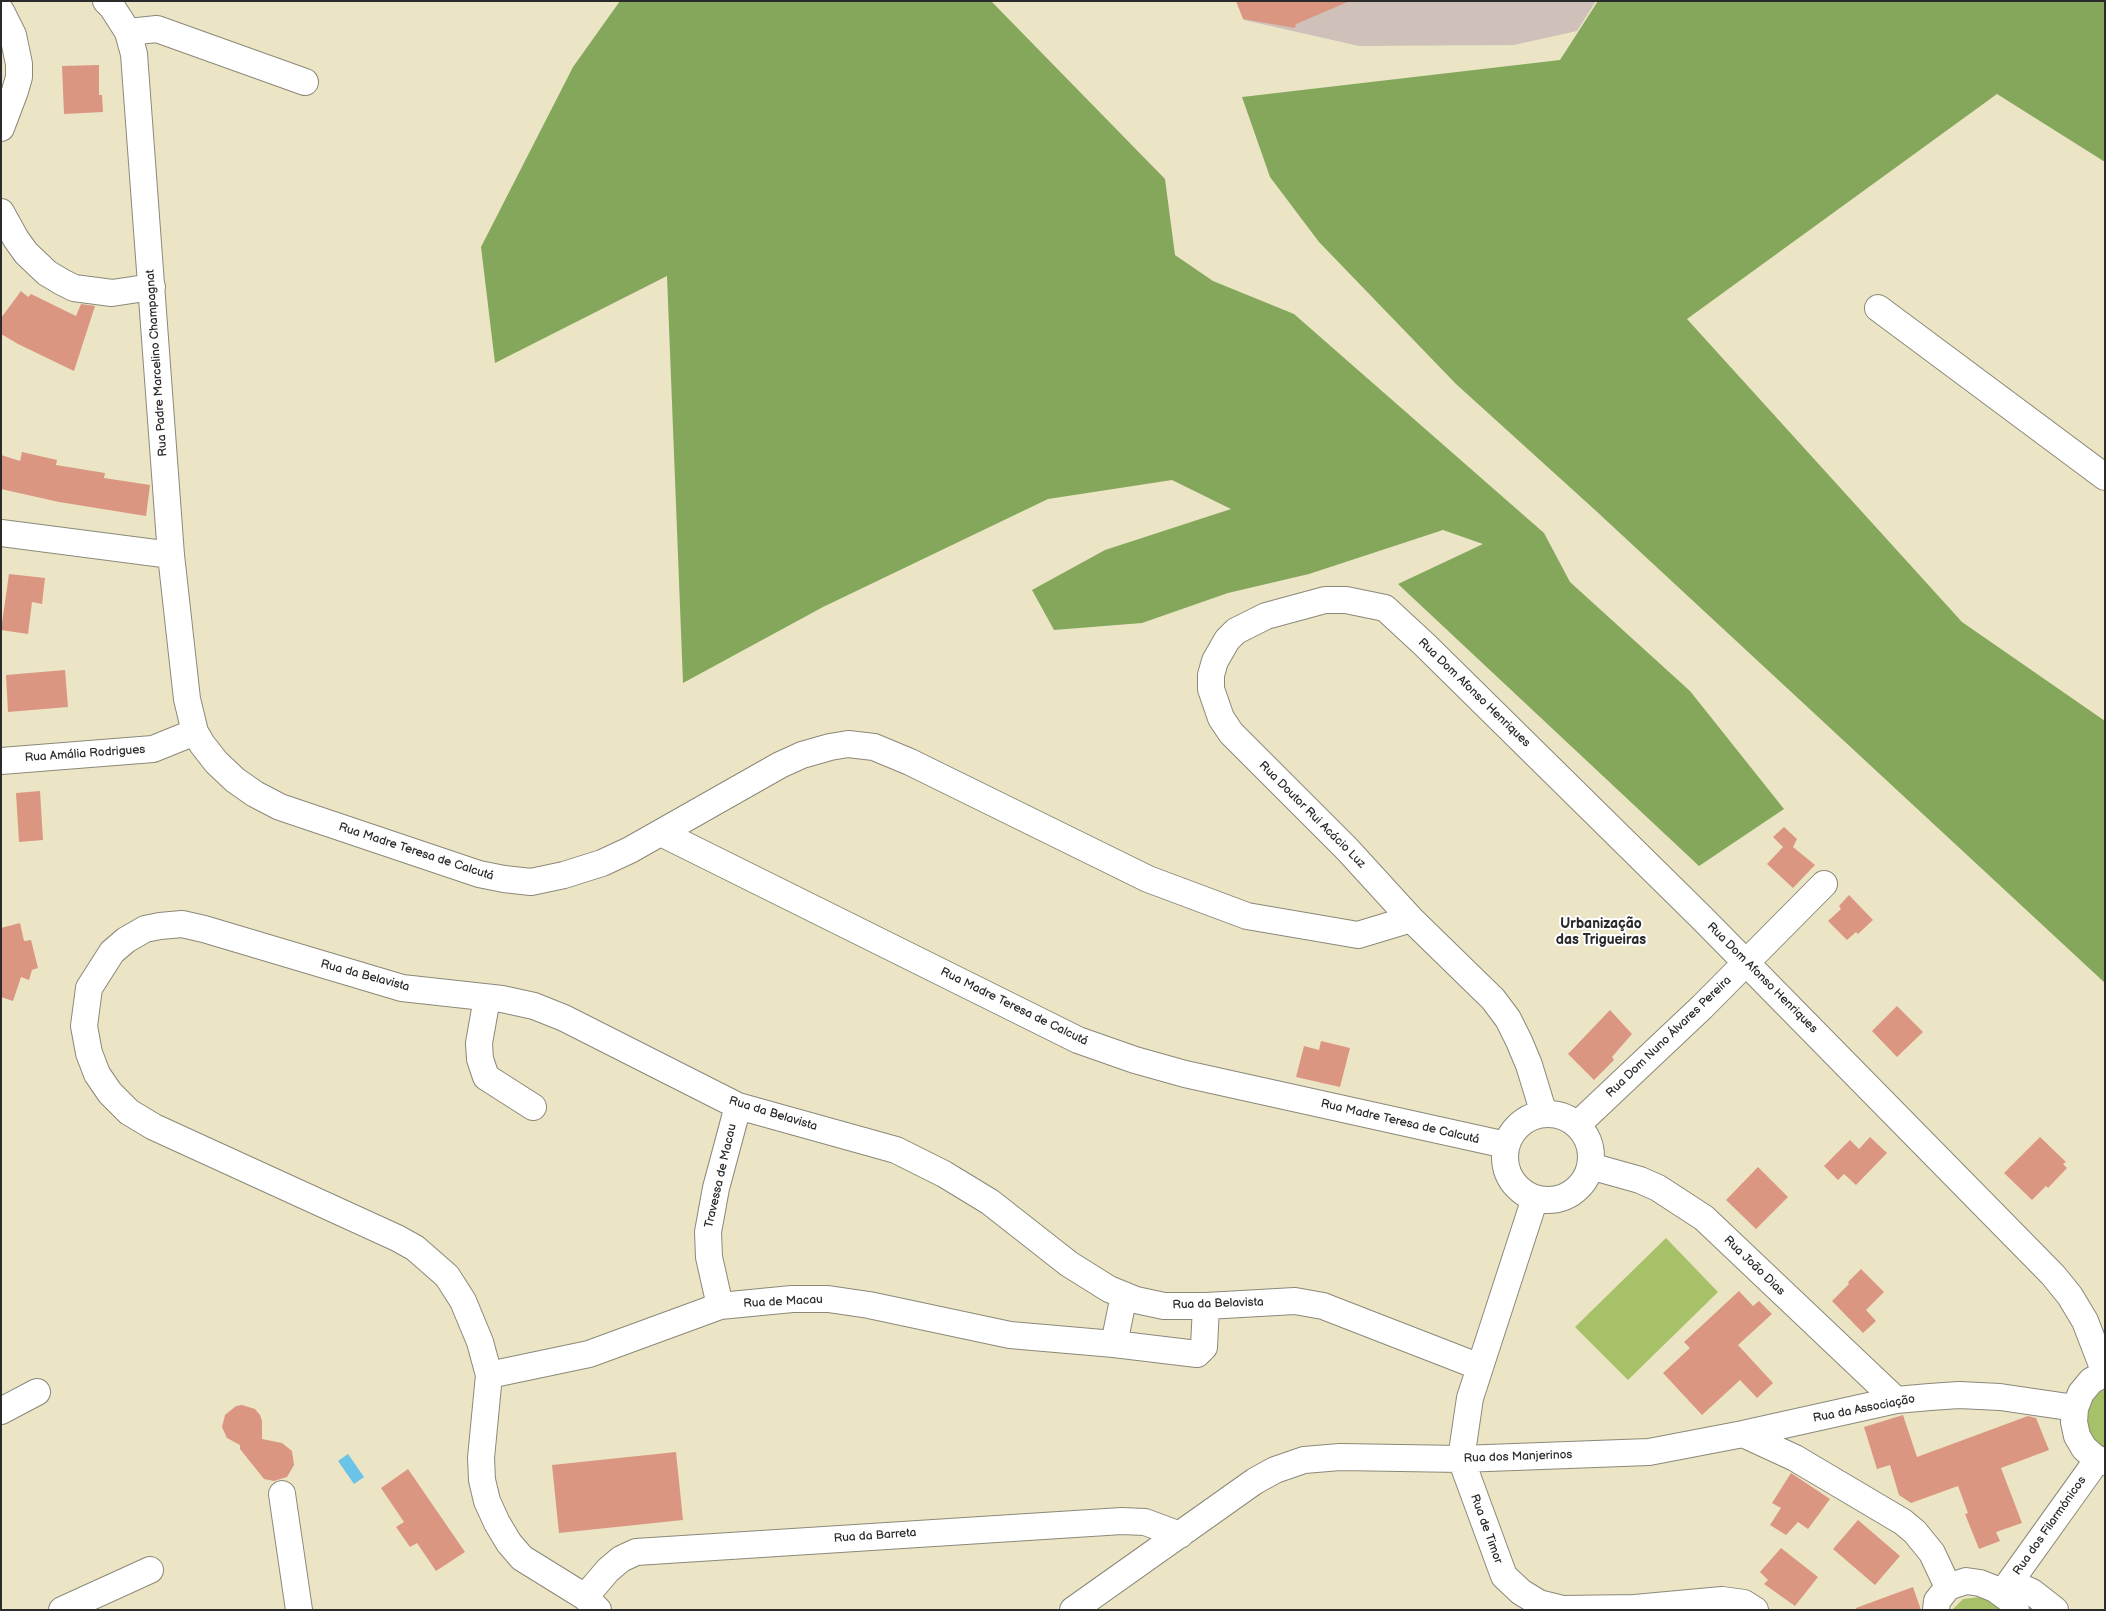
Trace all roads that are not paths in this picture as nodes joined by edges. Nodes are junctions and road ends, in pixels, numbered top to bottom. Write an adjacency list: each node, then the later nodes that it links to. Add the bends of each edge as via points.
1 (106, 1): 3 (street, Rua Padre Marcelino Champagnat)
2 (1, 11): 5 (street, via 17,49 19,77)
3 (128, 32): 4 (street, via 157,29); 7 (street, Rua Padre Marcelino Champagnat, via 134,54)
4 (306, 82)
5 (1, 128)
6 (1, 212): 7 (street, via 26,253 47,273 74,288 103,292)
7 (152, 287): 11 (street, Rua Padre Marcelino Champagnat)
8 (1878, 308): 9 (street)
9 (2105, 476)
10 (1, 533): 11 (street)
11 (171, 555): 13 (street, Rua Padre Marcelino Champagnat, via 187,699)
12 (1385, 608): 17 (street, Rua Doutor Rui Acácio Luz, via 1346,600 1325,600 1266,616 1236,631 1227,640 1215,661 1211,689 1221,718 1231,733 1347,849); 18 (street, Rua Dom Afonso Henriques)
13 (195, 732): 14 (street, Rua Amália Rodrigues, via 153,749); 15 (street, Rua Madre Teresa de Calcutá, via 216,762 235,780 280,807 479,874 530,882 564,876 602,863)
14 (1, 761)
15 (661, 833): 17 (street, Rua Madre Teresa de Calcutá, via 780,765 802,755 848,744 874,747 910,762 1148,879 1247,916 1358,935); 24 (street, Rua Madre Teresa de Calcutá, via 1078,1040 1185,1074)
16 (1824, 884): 18 (street, Rua Dom Nuno Álvares Pereira)
17 (1411, 919): 22 (street, Rua Doutor Rui Acácio Luz, via 1492,998 1508,1019 1529,1065)
18 (1746, 963): 23 (street, Rua Dom Nuno Álvares Pereira); 32 (street, Rua Dom Afonso Henriques, via 2053,1276 2085,1321)
19 (486, 998): 20 (street, Rua da Belavista, via 534,1006 564,1018); 21 (street, via 480,1043 480,1059 486,1077); 33 (street, Rua da Belavista, via 402,988 182,924 145,929 112,952 89,988 84,1026 97,1074 129,1112 154,1127 397,1238 431,1260 463,1301)
20 (738, 1106): 27 (street, Rua da Belavista, via 896,1150 990,1202 1069,1264); 28 (street, Travessa de Macau, via 708,1232 709,1257)
21 (533, 1108)
22 (1544, 1114): 23 (street, via 1568,1118); 24 (street, via 1520,1124 1511,1133)
23 (1577, 1125): 25 (street, via 1591,1151)
24 (1506, 1146): 26 (street, via 1506,1172 1523,1193)
25 (1590, 1166): 26 (street, via 1576,1190 1549,1200); 35 (street, Rua João Dias, via 1658,1188 1704,1218)
26 (1535, 1198): 31 (street)
27 (1124, 1295): 29 (street, Rua da Belavista, via 1164,1306); 30 (street)
28 (720, 1306): 30 (street, Rua de Macau, via 828,1299 1010,1335); 33 (street, Rua de Macau, via 589,1354)
29 (1206, 1306): 30 (street, Rua de Macau, via 1204,1347 1197,1354); 31 (street, Rua da Belavista, via 1295,1301 1323,1306)
30 (1114, 1344)
31 (1480, 1367): 39 (street, via 1470,1398)
32 (2105, 1373): 36 (street, via 2091,1381)
33 (489, 1375): 46 (street, Rua da Belavista, via 482,1480 497,1523 522,1558)
34 (37, 1392): 37 (street)
35 (1896, 1400): 36 (street, Rua da Associação, via 1959,1395 2000,1397); 38 (street, Rua da Associação)
36 (2075, 1408): 40 (street, via 2077,1436 2084,1448)
37 (1, 1411)
38 (1743, 1434): 39 (street, Rua dos Manjerinos, via 1649,1452); 44 (street, via 1795,1458 1903,1522 1932,1552)
39 (1461, 1459): 42 (street, Rua dos Manjerinos, via 1340,1457 1304,1460 1255,1481); 47 (street, Rua de Timor, via 1504,1576 1521,1592 1539,1603 1564,1609)
40 (2101, 1461): 45 (street, Rua dos Filarmónicos)
41 (282, 1494): 49 (street)
42 (1180, 1535): 46 (street, Rua da Barreta, via 1145,1522 1122,1521 636,1552 608,1570); 50 (street, Rua dos Manjerinos)
43 (150, 1570): 48 (street)
44 (1948, 1587): 45 (street, via 1974,1581); 52 (street, via 1937,1601)
45 (2009, 1595): 53 (street, via 2032,1592)
46 (592, 1604)
47 (1636, 1609): 51 (street, Rua de Timor, via 1722,1600 1744,1603)
48 (62, 1610)
49 (299, 1610)
50 (1073, 1610)
51 (1755, 1610)
52 (1936, 1610)
53 (2055, 1610)

